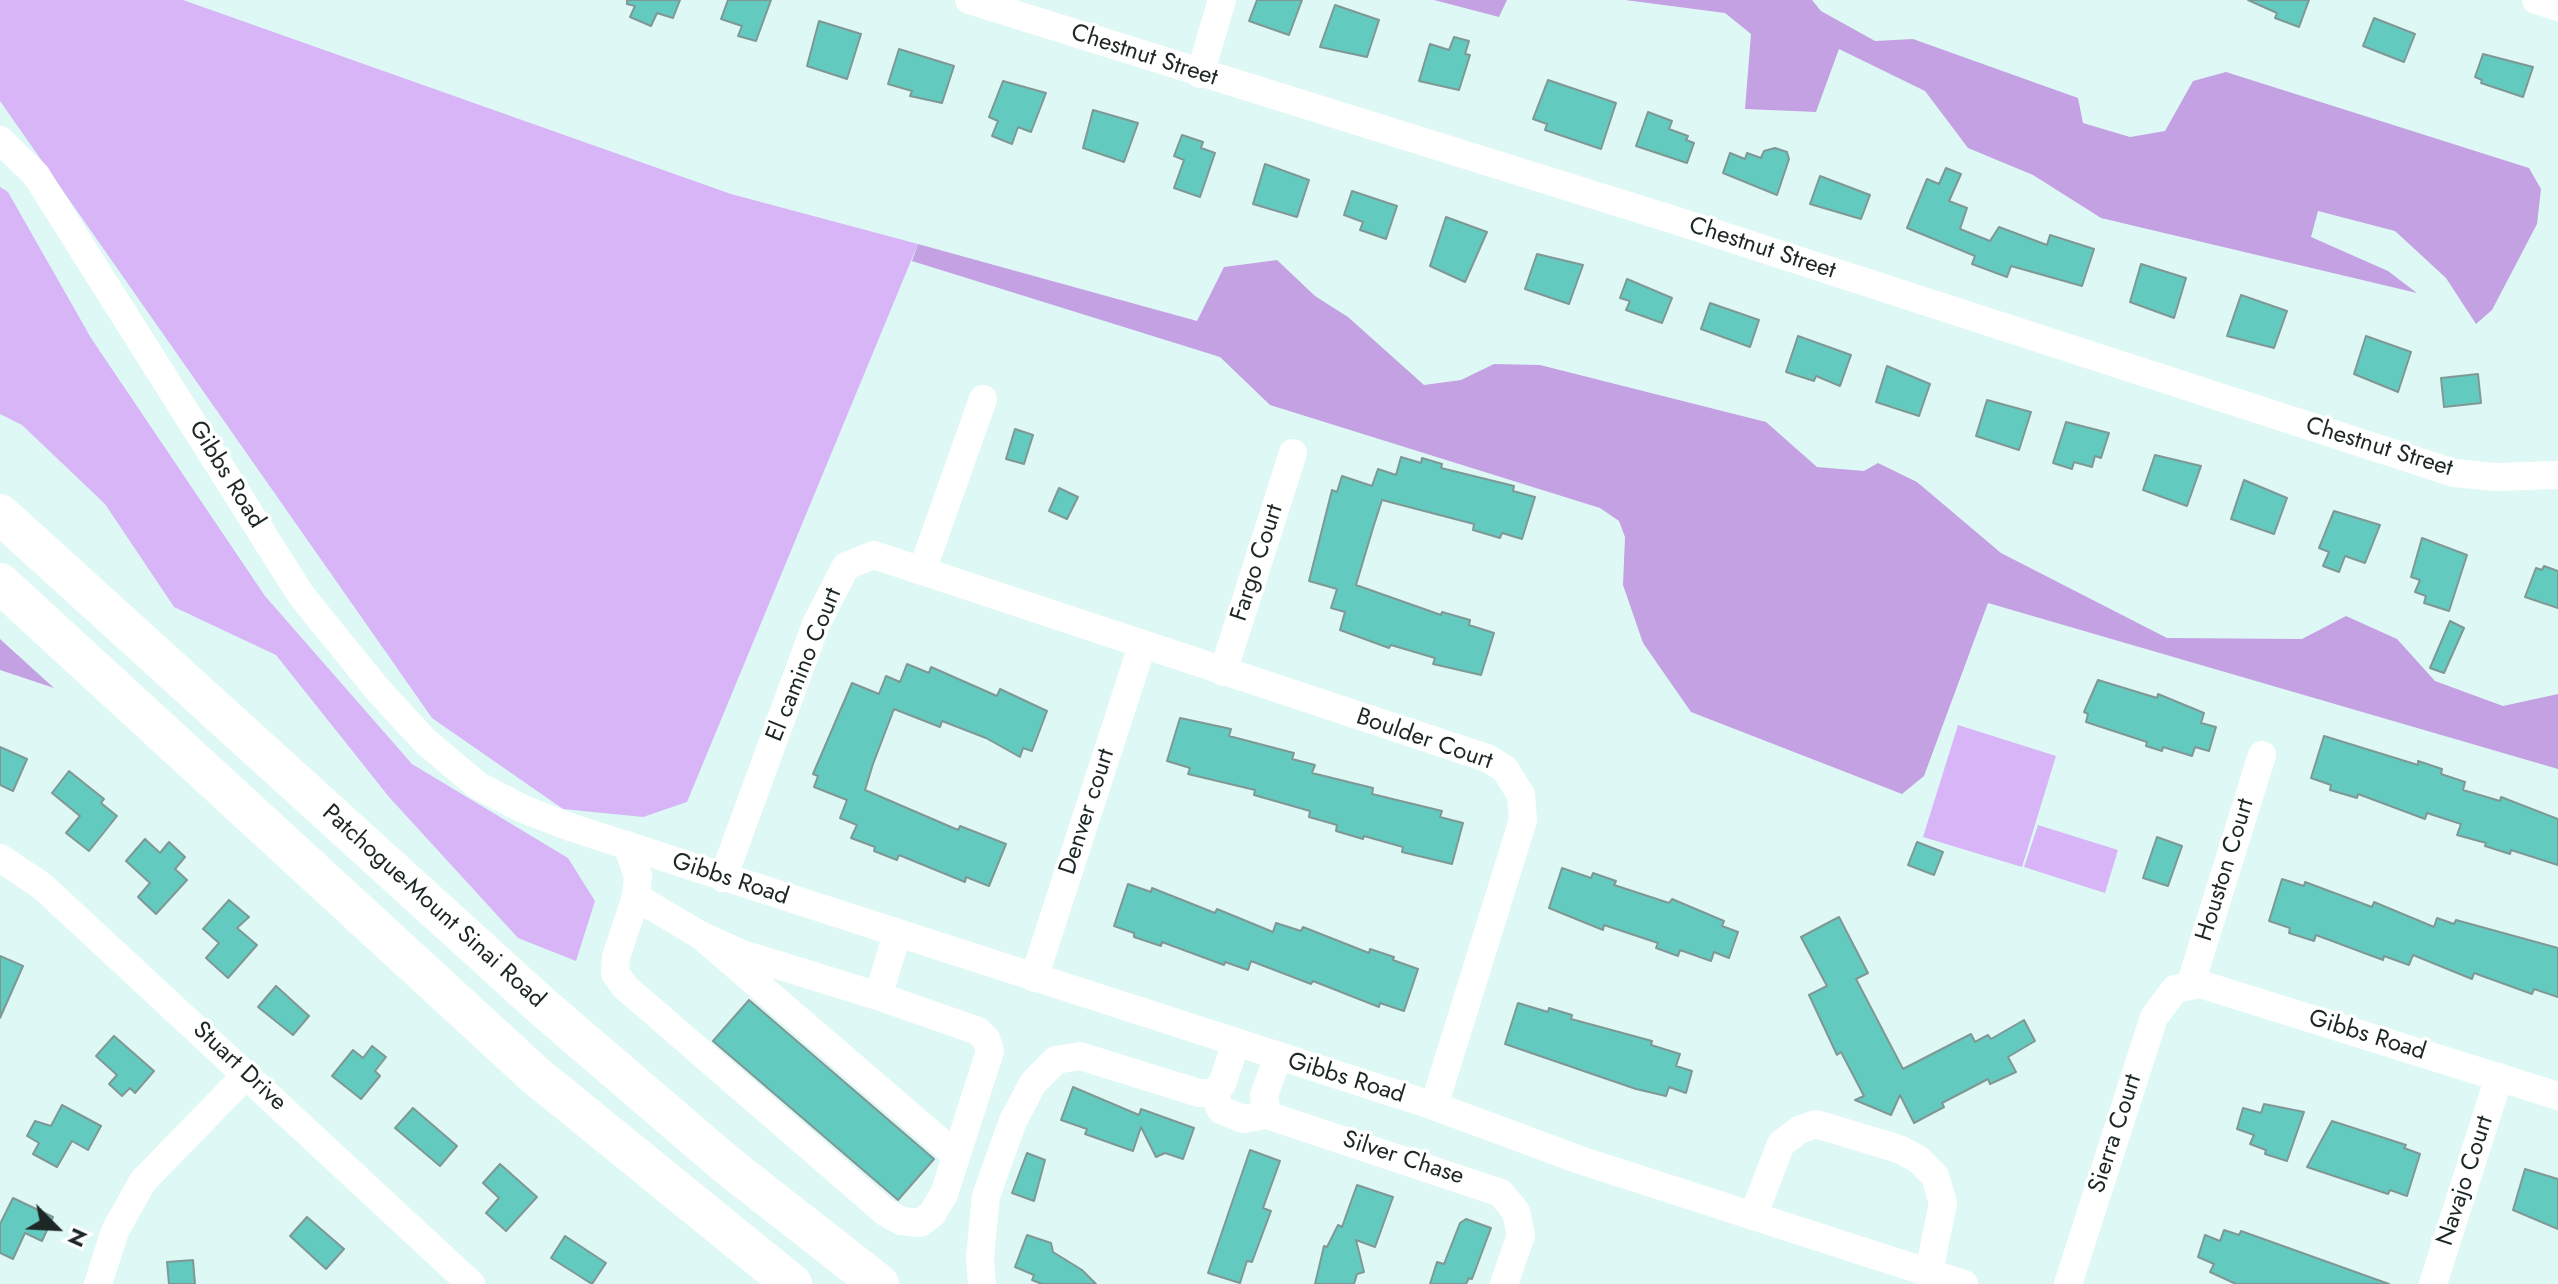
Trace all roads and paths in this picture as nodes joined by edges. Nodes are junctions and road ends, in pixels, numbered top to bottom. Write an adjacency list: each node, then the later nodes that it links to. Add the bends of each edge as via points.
1 (969, 0): 5 (street, Chestnut Street)
2 (1222, 0): 5 (street)
3 (2536, 0): 4 (street)
4 (2558, 7)
5 (1200, 74): 9 (street, Chestnut Street, via 1671,219 2454,473)
6 (0, 140): 16 (street, Gibbs Road, via 36,175 301,595 378,690 425,741 477,785 523,809)
7 (983, 399): 11 (street)
8 (1293, 453): 14 (street, Fargo Court)
9 (2558, 475)
10 (0, 514): 39 (highway, Patchogue-Mount Sinai Road, via 555,1018 727,1165)
11 (922, 571): 13 (street, El camino Court); 18 (street, El camino Court, via 874,555 846,566 816,624)
12 (0, 583): 38 (highway, via 535,1075)
13 (1142, 646): 14 (street, Boulder Court); 22 (street, Denver court)
14 (1223, 672): 31 (street, Boulder Court, via 1487,758 1517,785 1523,805 1521,828)
15 (2262, 755): 23 (street, Houston Court)
16 (627, 845): 18 (street, Gibbs Road); 19 (street, via 638,876)
17 (0, 858): 27 (street, Stuart Drive, via 42,886)
18 (723, 878): 21 (street, Gibbs Road)
19 (636, 897): 20 (street); 33 (street, via 616,957 615,973 625,987 885,1212 920,1223 932,1214)
20 (700, 935): 24 (street, via 742,954); 33 (street)
21 (897, 935): 22 (street, Gibbs Road); 24 (street)
22 (1034, 978): 25 (street, Gibbs Road)
23 (2183, 988): 28 (street, Gibbs Road, via 2200,984); 43 (street, Sierra Court, via 2154,1017)
24 (878, 996): 33 (street, via 978,1031 986,1039 990,1051)
25 (1236, 1043): 26 (street, Gibbs Road); 29 (street, via 1222,1084)
26 (1278, 1057): 31 (street, Gibbs Road); 32 (street, via 1264,1095)
27 (247, 1074): 36 (street, via 143,1181 115,1231); 37 (street, Stuart Drive)
28 (2499, 1077): 30 (street, Gibbs Road); 44 (street, Navajo Court)
29 (1213, 1093): 32 (street, Silver Chase, via 1221,1110 1243,1119); 40 (street, via 1080,1056 1056,1060 1033,1083 1013,1121 986,1196)
30 (2558, 1096)
31 (1434, 1106): 34 (street, Gibbs Road)
32 (1267, 1115): 41 (street, Silver Chase, via 1501,1193 1516,1212 1521,1235)
33 (956, 1155)
34 (1753, 1216): 35 (street, Gibbs Road); 35 (street, via 1781,1144 1799,1130 1816,1124 1899,1149 1935,1176 1943,1203)
35 (1929, 1272): 42 (street, Gibbs Road)
36 (98, 1284)
37 (471, 1284)
38 (792, 1284)
39 (879, 1284)
40 (982, 1284)
41 (1504, 1284)
42 (1964, 1284)
43 (2068, 1284)
44 (2433, 1284)

